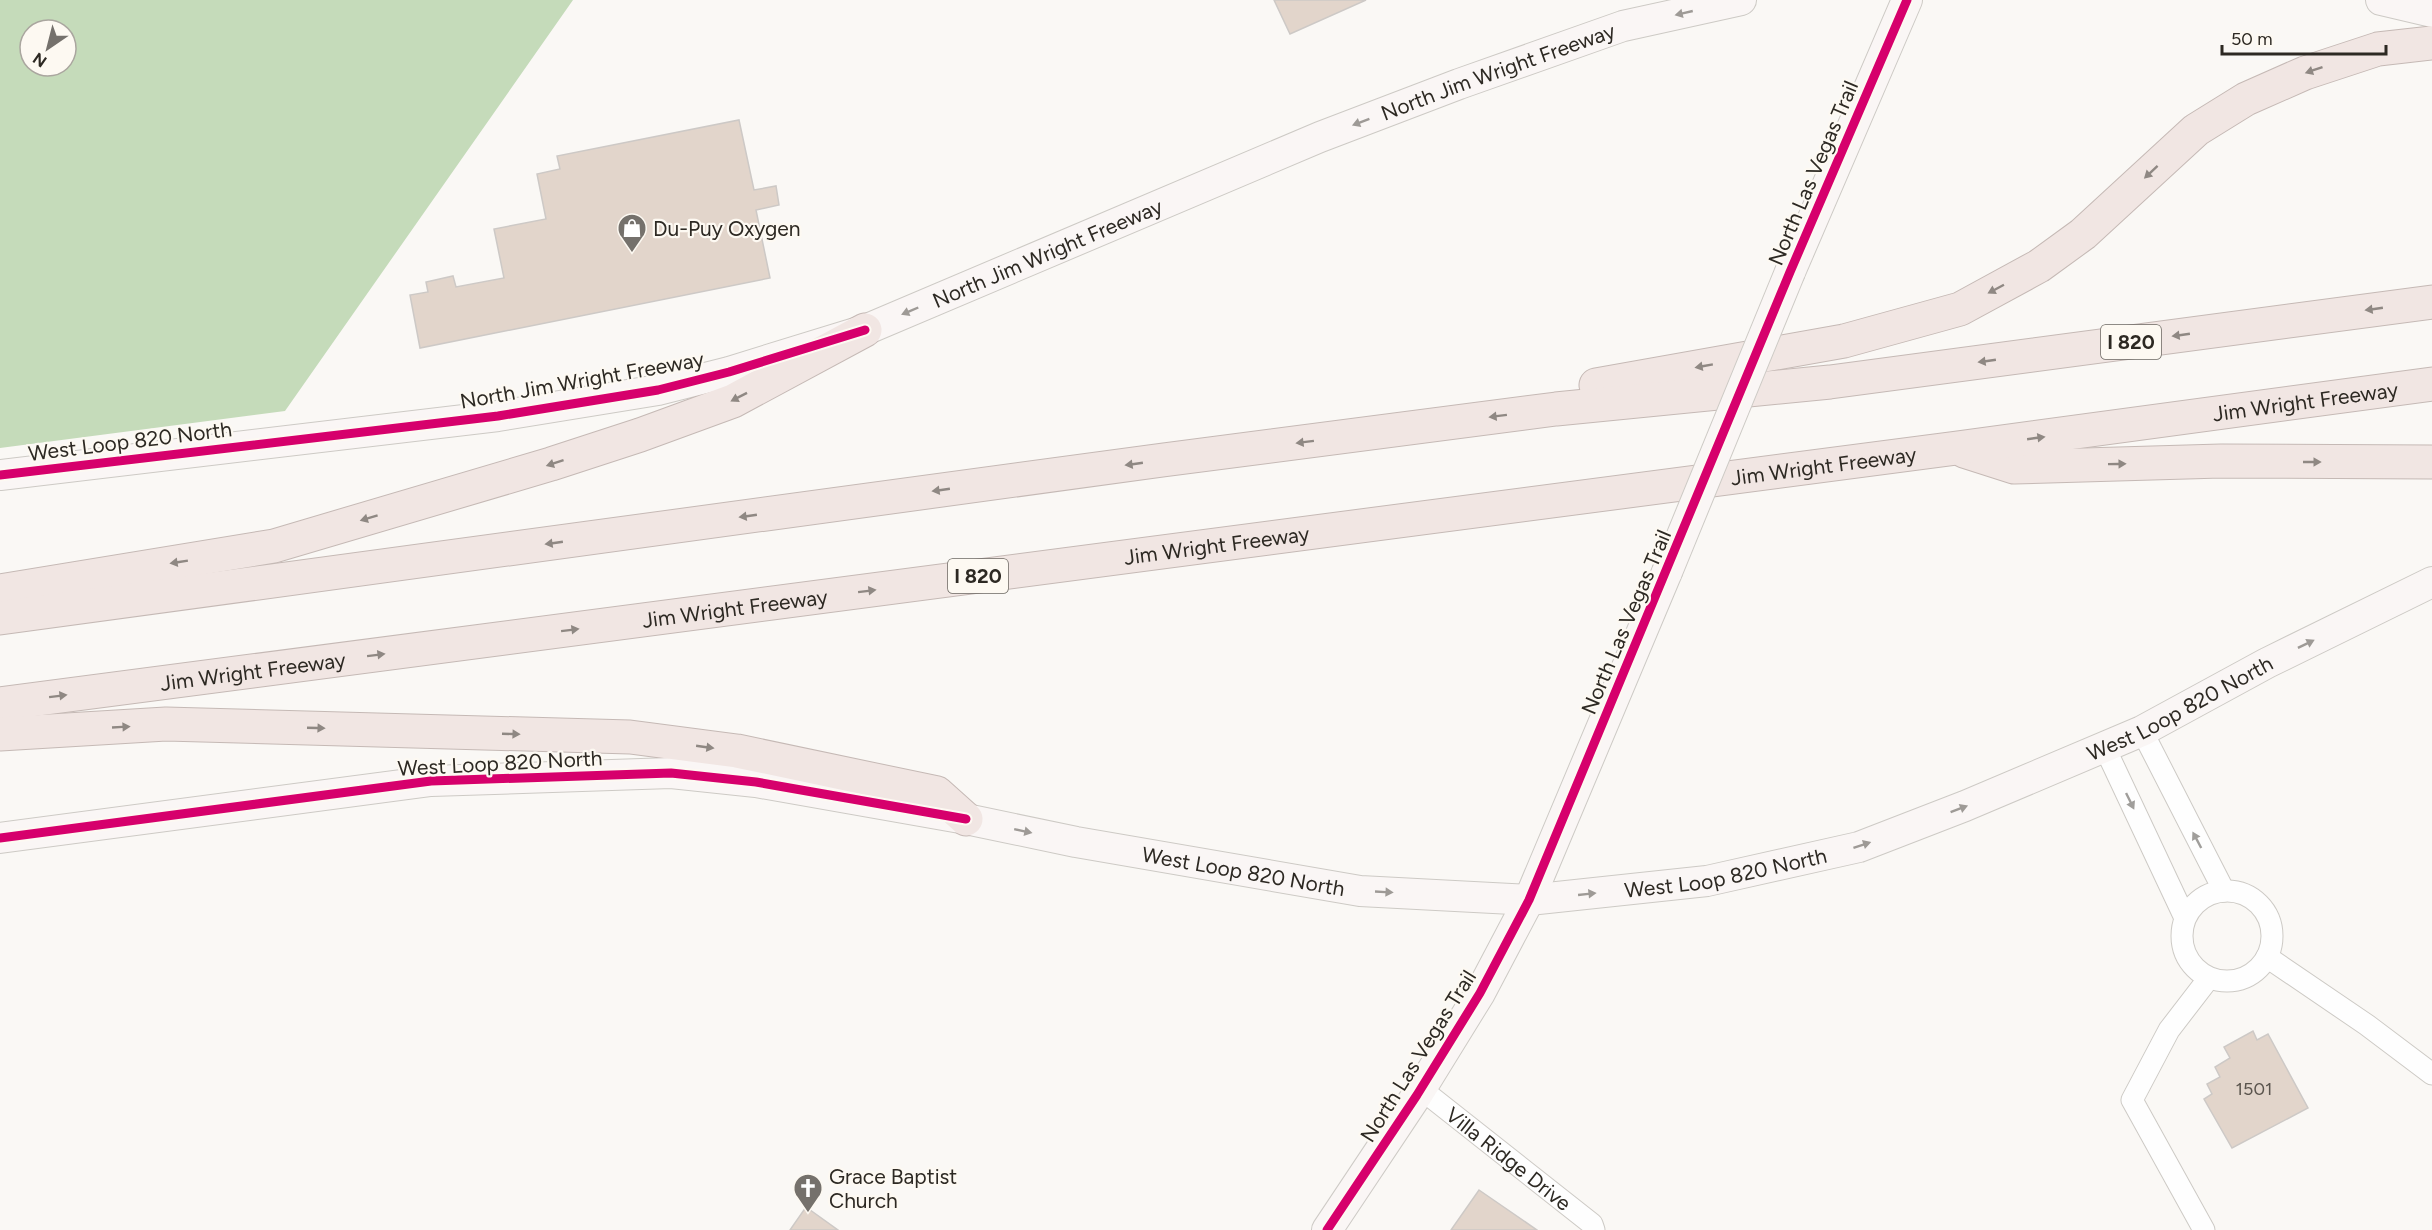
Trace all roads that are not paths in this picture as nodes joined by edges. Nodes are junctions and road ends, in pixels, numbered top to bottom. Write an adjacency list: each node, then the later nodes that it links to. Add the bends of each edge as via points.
1 (1741, 0): 7 (street, North Jim Wright Freeway, one-way to 7, via 1623,26 1459,84 1320,137)
2 (1907, 0): 24 (street, North Las Vegas Trail, bridge)
3 (2380, 0): 4 (street)
4 (2432, 12)
5 (2432, 43): 9 (highway, one-way to 9, via 2378,49 2246,99 2196,130 2057,254 1960,309 1844,341 1585,387)
6 (2432, 302): 9 (highway, I 820, one-way to 9, via 1830,382)
7 (865, 330): 10 (street, North Jim Wright Freeway, via 658,390 498,416); 15 (highway, one-way to 15, via 733,401 551,464 274,546)
8 (2432, 384): 11 (highway, Jim Wright Freeway / I 820, one-way to 8)
9 (1556, 409): 16 (highway, I 820, one-way to 16)
10 (335, 435): 13 (street, West Loop 820 North)
11 (1957, 448): 12 (highway, one-way to 12, via 2013,467); 17 (highway, Jim Wright Freeway / I 820, one-way to 11)
12 (2432, 462)
13 (0, 476)
14 (2432, 582): 18 (street, West Loop 820 North, one-way to 14, via 2267,663)
15 (0, 591)
16 (0, 618)
17 (0, 704)
18 (2142, 731): 20 (street, West Loop 820 North); 23 (street, one-way to 18)
19 (0, 734): 21 (highway, one-way to 21, via 166,724 630,737 737,751 937,793)
20 (2105, 748): 24 (street, West Loop 820 North, one-way to 20, via 1707,880 1859,847); 25 (street, one-way to 25)
21 (966, 819): 22 (street, West Loop 820 North, via 756,782 671,773 431,781); 24 (street, West Loop 820 North, one-way to 24, via 1360,891)
22 (0, 838)
23 (2224, 891): 25 (street, via 2201,899); 26 (street, via 2238,892 2261,906 2268,918 2271,938)
24 (1529, 900): 29 (street, North Las Vegas Trail, via 1480,993)
25 (2185, 918): 27 (street, via 2183,946 2188,959)
26 (2267, 957): 27 (street, via 2254,972 2236,981); 28 (street)
27 (2209, 978): 32 (street, via 2169,1030 2132,1100)
28 (2432, 1074)
29 (1421, 1089): 30 (street, North Las Vegas Trail); 31 (street, Villa Ridge Drive, via 1592,1224)
30 (1327, 1230)
31 (1594, 1230)
32 (2204, 1230)

